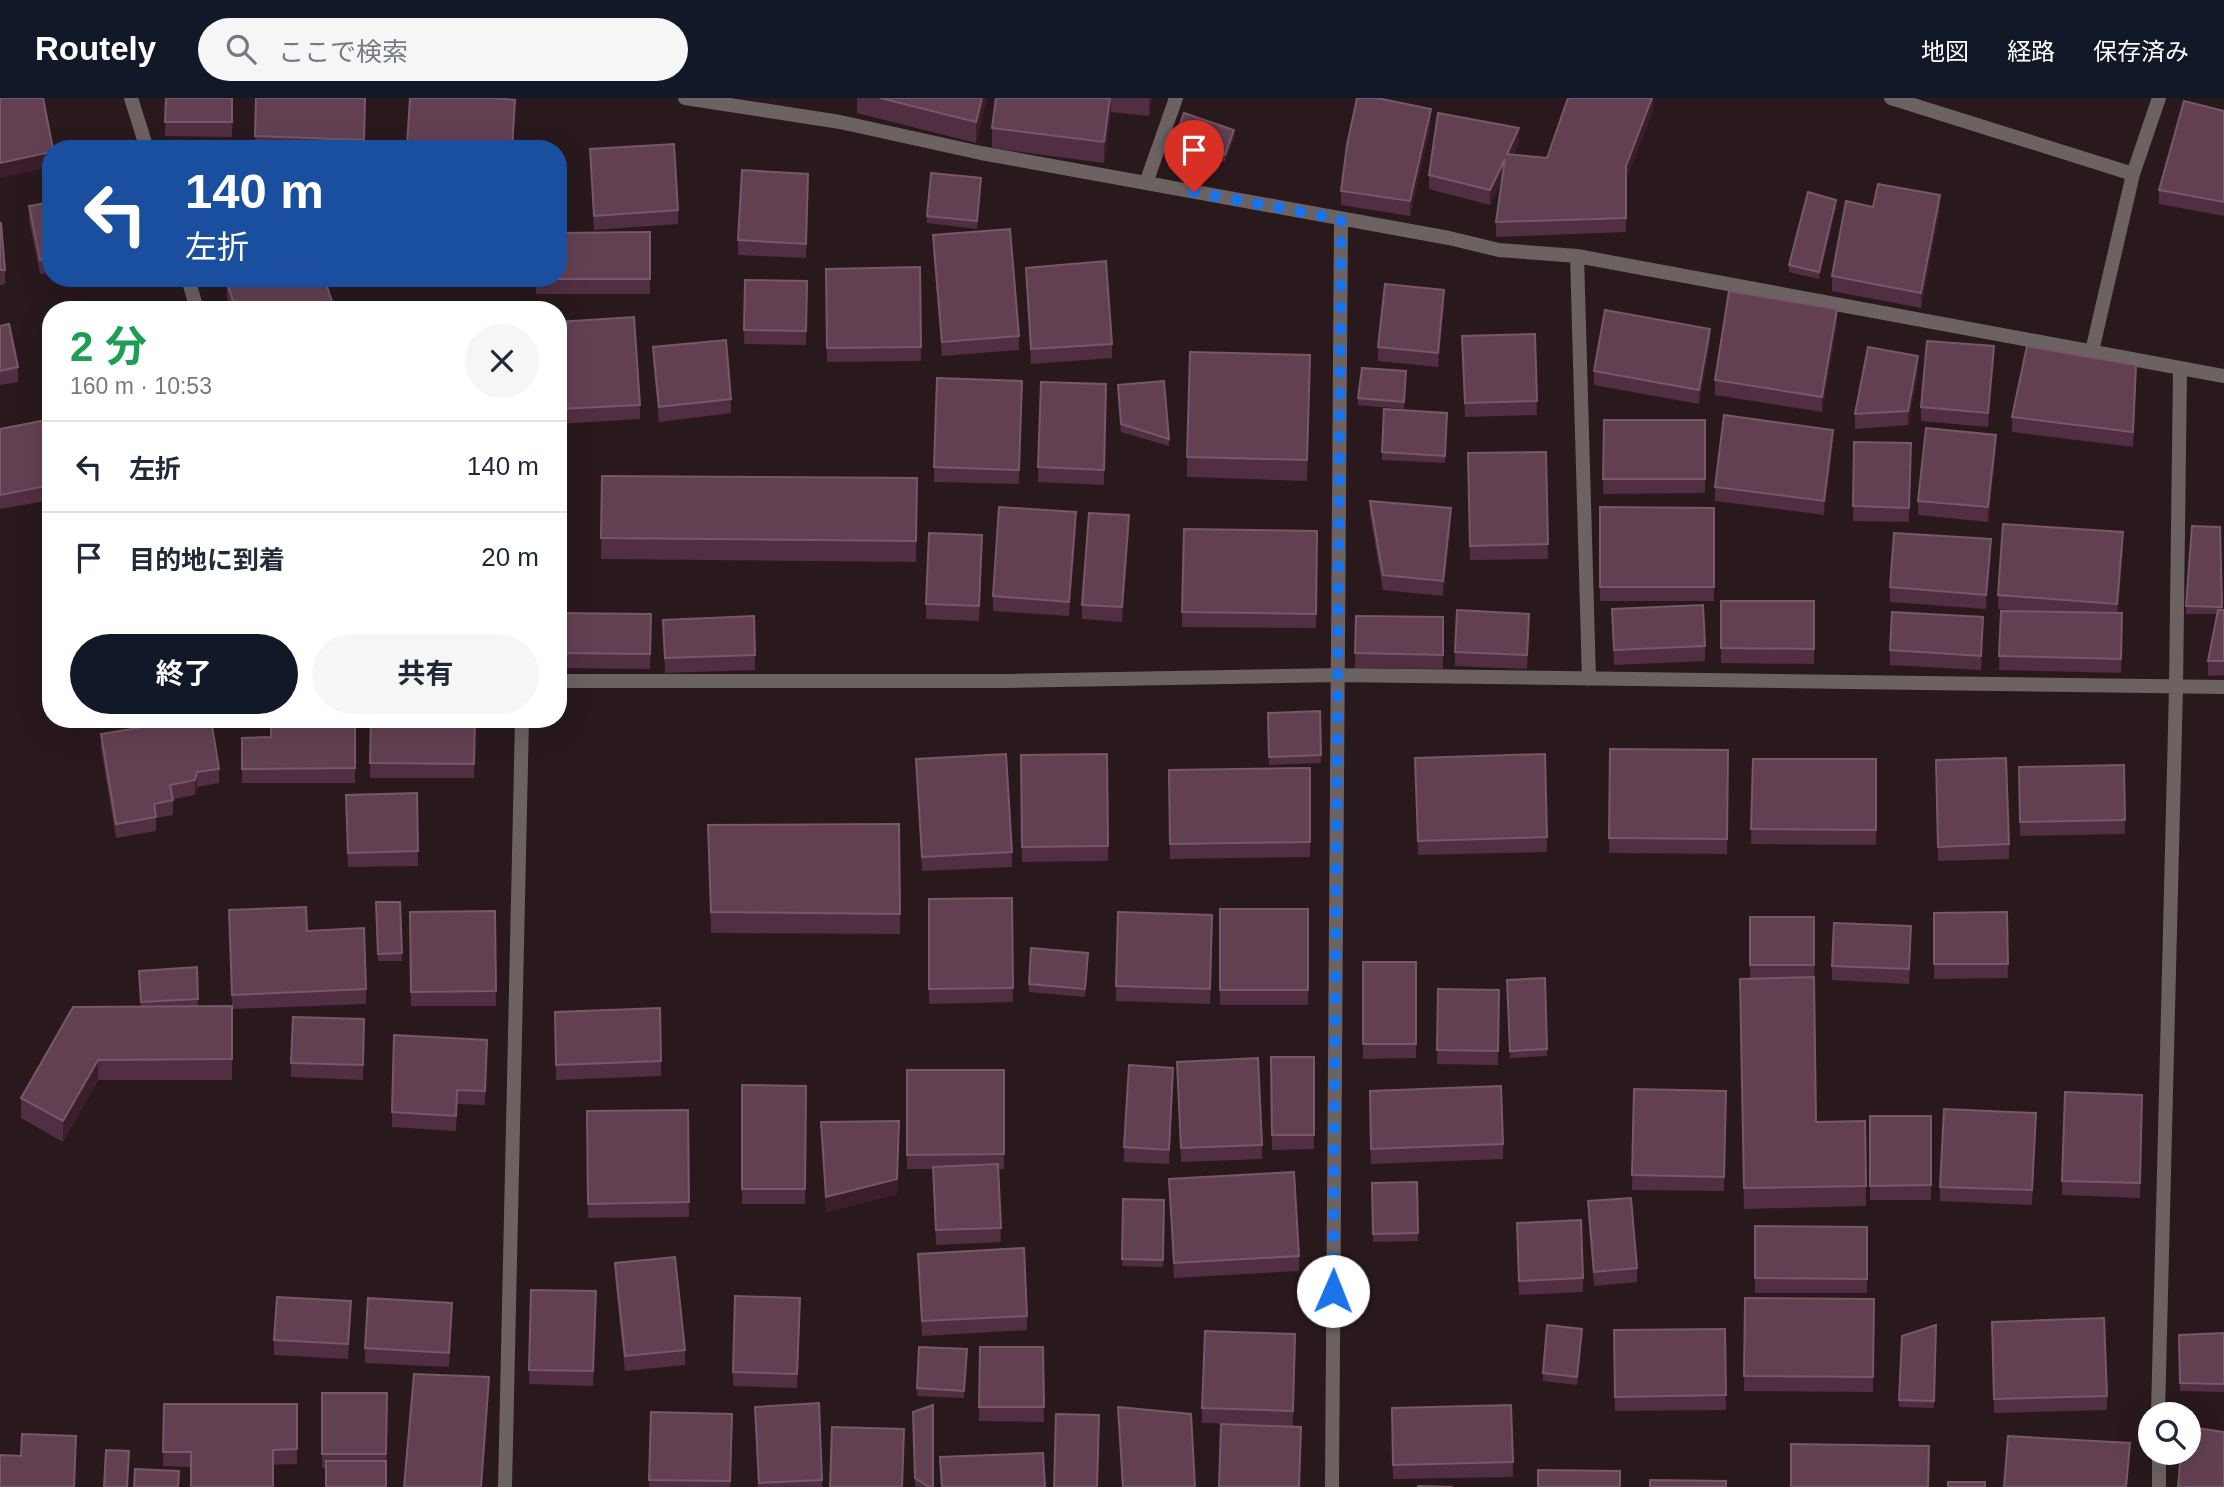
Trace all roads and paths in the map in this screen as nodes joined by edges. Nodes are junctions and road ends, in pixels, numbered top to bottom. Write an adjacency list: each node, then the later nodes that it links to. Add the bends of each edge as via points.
1 (131, 98): 6 (street)
2 (685, 98): 8 (street, via 841,122)
3 (1176, 98): 8 (street)
4 (1891, 98): 7 (street)
5 (2159, 98): 7 (street)
6 (144, 140)
7 (2133, 174): 11 (street)
8 (1146, 183): 9 (street)
9 (1341, 219): 10 (street, via 1499,250); 14 (street)
10 (1577, 256): 11 (street); 15 (street)
11 (2092, 351): 12 (street)
12 (2180, 369): 13 (street); 18 (street)
13 (2224, 376)
14 (1338, 676): 15 (street); 16 (street); 23 (street)
15 (1588, 679): 18 (street)
16 (567, 681)
17 (2224, 687): 18 (street)
18 (2176, 688): 20 (street)
19 (522, 728): 22 (street)
20 (2158, 1402)
21 (2159, 1465): 24 (street)
22 (505, 1487)
23 (1332, 1487)
24 (2159, 1487)

